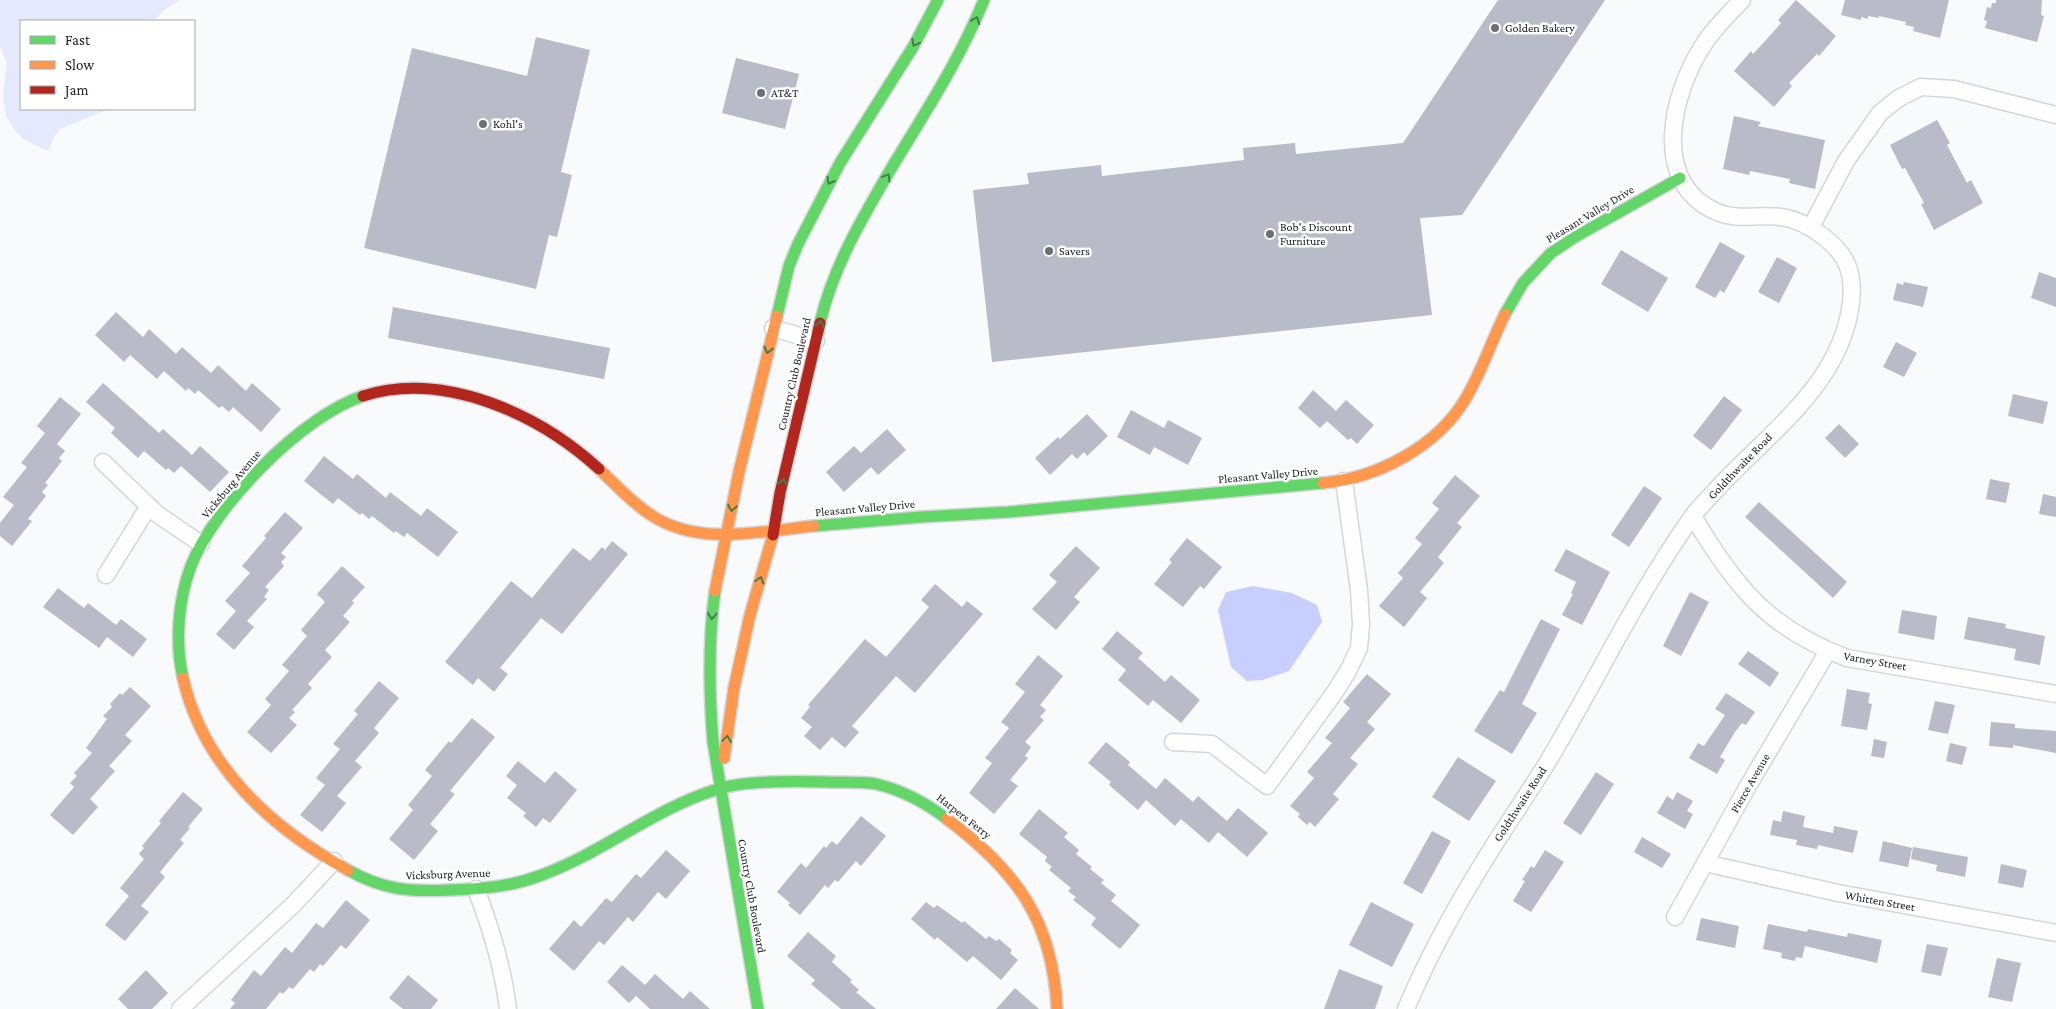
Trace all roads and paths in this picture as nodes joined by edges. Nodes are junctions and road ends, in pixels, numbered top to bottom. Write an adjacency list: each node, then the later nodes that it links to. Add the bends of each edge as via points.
1 (938, 0): 7 (street, Country Club Boulevard, one-way to 7, via 914,47 826,188 790,266)
2 (984, 0): 8 (street, Country Club Boulevard, one-way to 2, via 845,249 949,73)
3 (1742, 0): 5 (street, Goldthwaite Road, via 1706,41 1685,82 1672,144)
4 (2056, 115): 6 (street, via 1954,90 1921,87 1880,113 1846,161)
5 (1680, 178): 6 (street, Goldthwaite Road, via 1696,197 1722,214 1782,217); 10 (street, Pleasant Valley Drive, via 1578,235 1540,261 1514,296 1476,380 1457,412 1427,442 1377,470)
6 (1811, 227): 12 (street, Goldthwaite Road, via 1830,242 1849,268 1852,290 1849,314 1835,356 1816,388)
7 (773, 328): 8 (street); 14 (street, Country Club Boulevard, one-way to 14)
8 (816, 341): 13 (street, Country Club Boulevard, one-way to 8)
9 (103, 462): 11 (street)
10 (1344, 481): 13 (street, Pleasant Valley Drive, via 1096,505); 19 (street, via 1361,624 1358,648 1335,692 1267,786 1212,744)
11 (149, 506): 15 (street); 16 (street)
12 (1693, 516): 17 (street, Varney Street, via 1713,551 1755,603 1776,621); 30 (street, Goldthwaite Road, via 1657,567 1567,730 1477,873)
13 (774, 530): 14 (street, Pleasant Valley Drive); 20 (street, Country Club Boulevard, one-way to 13, via 734,688)
14 (727, 533): 15 (street, Vicksburg Avenue, via 695,533 660,522 624,494 588,459 520,414 472,397 416,389 368,394 342,406 307,429 277,452 224,510); 20 (street, Country Club Boulevard, one-way to 20, via 715,593 710,661 713,742)
15 (200, 544): 21 (street, Vicksburg Avenue, via 184,585 180,614 180,658 193,719 210,751 254,802 288,834)
16 (106, 575)
17 (1828, 651): 18 (street, Varney Street, via 1847,658); 22 (street, Pierce Avenue)
18 (2056, 694)
19 (1173, 742)
20 (720, 787): 23 (street, Vicksburg Avenue, via 663,810 571,863 513,884); 28 (street, Country Club Boulevard); 29 (street, Harpers Ferry, via 791,782 874,784 913,798 942,814 989,853 1022,889 1045,930 1054,968)
21 (334, 861): 23 (street, Vicksburg Avenue, via 387,888 419,891); 26 (street, via 279,919)
22 (1705, 863): 24 (street, Pierce Avenue); 25 (street, Whitten Street, via 1838,893)
23 (476, 889): 27 (street, via 493,934)
24 (1675, 917)
25 (2056, 933)
26 (180, 1009)
27 (508, 1009)
28 (758, 1009)
29 (1057, 1009)
30 (1406, 1009)

